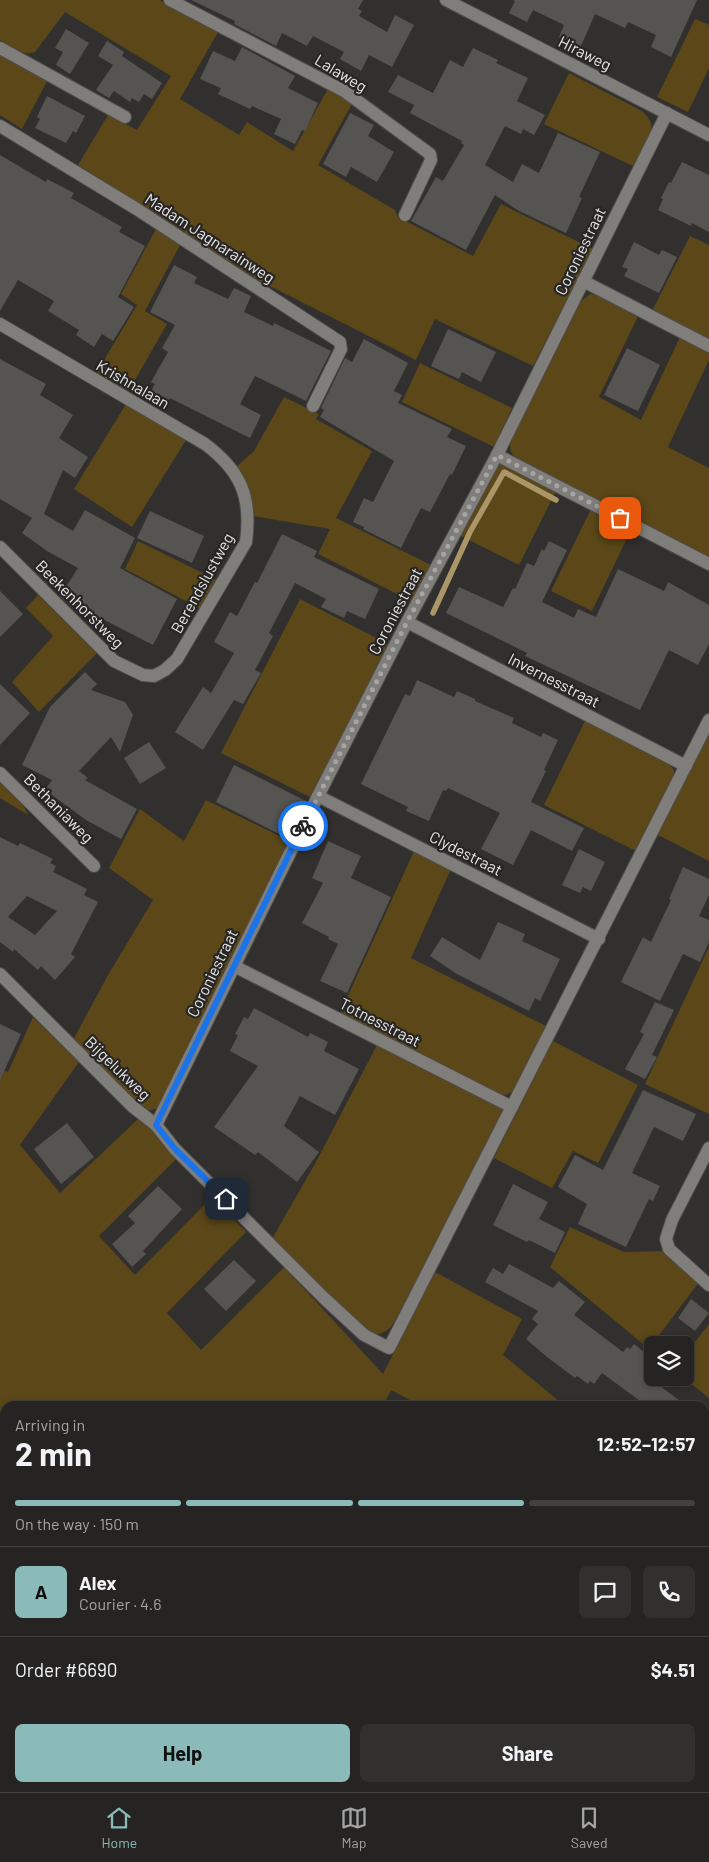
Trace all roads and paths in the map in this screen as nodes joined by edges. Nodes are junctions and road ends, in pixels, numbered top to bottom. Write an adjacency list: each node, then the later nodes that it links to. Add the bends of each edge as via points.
1 (170, 0): 8 (street, Lalaweg, via 344,91 430,154 431,160)
2 (446, 0): 4 (street, Hiraweg)
3 (0, 48): 5 (street)
4 (667, 113): 7 (street, Hiraweg); 9 (street, Coroniestraat)
5 (125, 117)
6 (0, 126): 12 (street, Madam Jagnarainweg, via 135,208 340,342 341,349)
7 (709, 135)
8 (405, 215)
9 (583, 281): 11 (street); 13 (street, Coroniestraat)
10 (0, 324): 14 (street, Krishnalaan, via 205,444 224,460)
11 (709, 346)
12 (313, 406)
13 (497, 455): 16 (street); 17 (street, Coroniestraat)
14 (240, 482): 18 (street, Berendslustweg, via 248,503 246,542 177,659 154,676)
15 (0, 547): 18 (street, Beekenhorstweg, via 114,661)
16 (709, 564)
17 (407, 622): 20 (street, Invernesstraat); 22 (street, Coroniestraat)
18 (143, 675)
19 (709, 720): 20 (street)
20 (686, 766): 24 (street)
21 (0, 773): 23 (street, Bethaniaweg)
22 (318, 796): 24 (street, Clydestraat); 25 (street, Coroniestraat)
23 (94, 866)
24 (599, 938): 27 (street)
25 (234, 966): 27 (street, Totnesstraat); 28 (street, Coroniestraat)
26 (0, 974): 28 (street, Bijgelukweg, via 132,1106)
27 (512, 1107): 28 (street, Bijgelukweg, via 388,1348 364,1335 325,1299 175,1149)
28 (156, 1125)
29 (709, 1148): 30 (street)
30 (706, 1166): 31 (street, via 672,1220 666,1239 669,1249)
31 (709, 1285)

